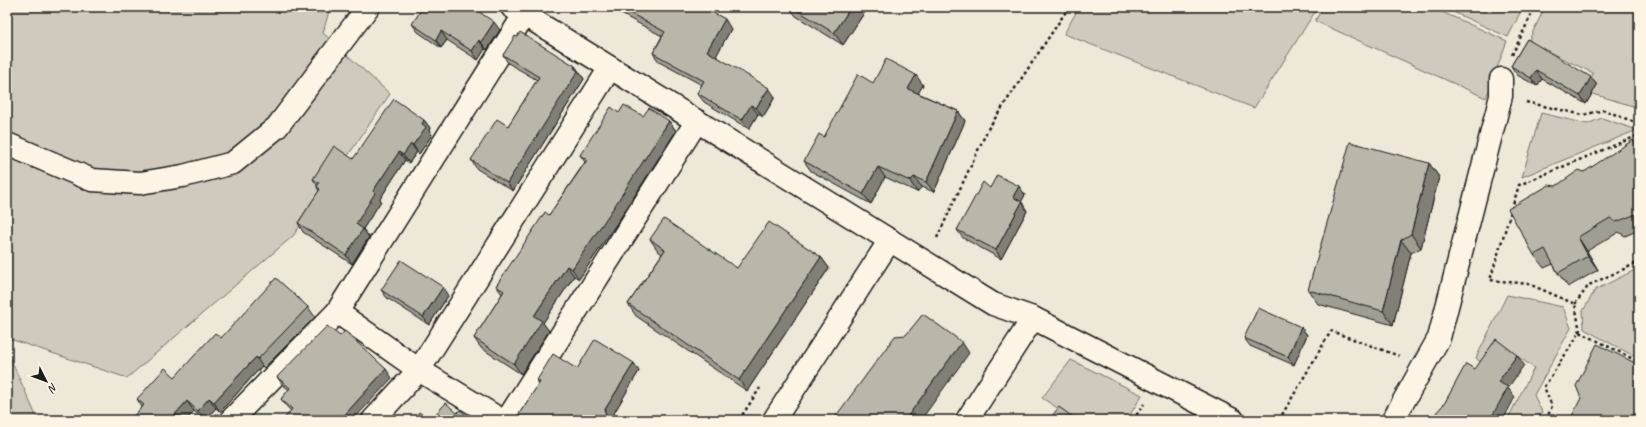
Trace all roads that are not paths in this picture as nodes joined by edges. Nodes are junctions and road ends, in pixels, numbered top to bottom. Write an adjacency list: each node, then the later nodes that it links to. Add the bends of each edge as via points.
1 (368, 7): 6 (street, via 277,127 233,163 183,176 140,183 92,180)
2 (518, 11): 3 (street); 8 (street)
3 (610, 68): 5 (street); 10 (street)
4 (1501, 87): 19 (street, via 1439,338)
5 (698, 120): 7 (street); 15 (street)
6 (7, 144)
7 (890, 240): 9 (street, via 993,304); 16 (street)
8 (337, 312): 10 (street); 12 (street)
9 (1034, 318): 11 (street); 17 (street)
10 (419, 370): 13 (street); 14 (street)
11 (1205, 414): 18 (street)
12 (231, 420)
13 (373, 420)
14 (501, 420)
15 (507, 420)
16 (774, 420)
17 (968, 420)
18 (1233, 420)
19 (1393, 420)

